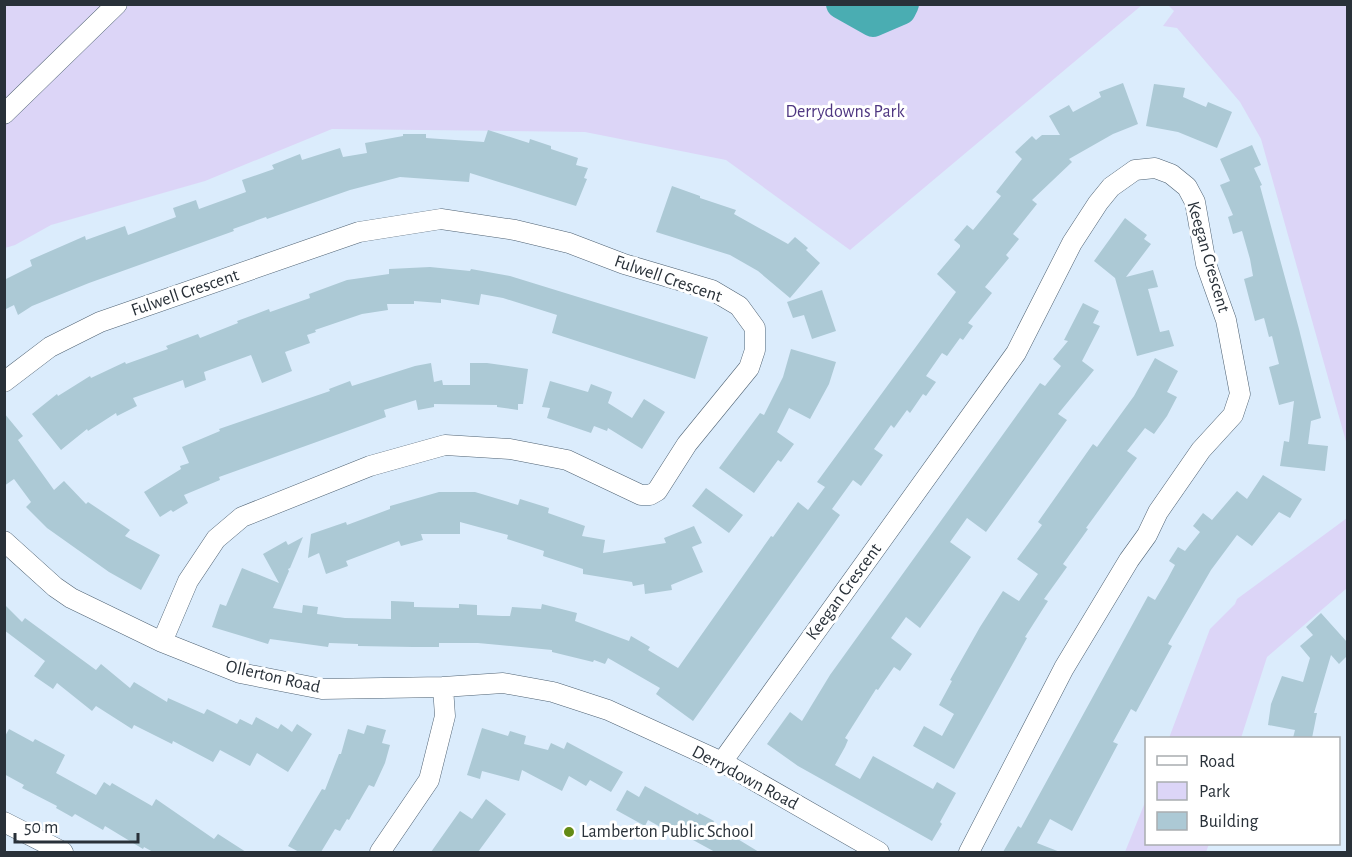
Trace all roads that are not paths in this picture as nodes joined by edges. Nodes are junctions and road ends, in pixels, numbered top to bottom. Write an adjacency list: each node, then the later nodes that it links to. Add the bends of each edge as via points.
1 (117, 4): 2 (street)
2 (4, 114)
3 (4, 382): 5 (street, Fulwell Crescent, via 50,347 100,322 359,232 424,220 515,230 569,243 712,290 739,306 754,327 755,350 748,368 687,444 657,491 650,495 641,495 567,460 510,449 445,445 370,466 242,517 216,538 188,581)
4 (6, 546): 5 (street, Ollerton Road, via 71,598)
5 (162, 642): 6 (street, Ollerton Road, via 240,673 322,689)
6 (443, 687): 7 (street, Ollerton Road, via 503,683 553,692); 11 (street, via 446,716 429,780)
7 (608, 710): 8 (street, Derrydown Road)
8 (722, 762): 12 (street, Derrydown Road); 13 (street, Keegan Crescent, via 1016,353 1072,243 1098,202 1135,170 1155,168 1171,174 1187,187 1195,202 1206,264 1226,320 1240,394 1233,415 1201,450 1158,512 1069,660)
9 (4, 822): 10 (street)
10 (63, 852)
11 (380, 852)
12 (879, 852)
13 (969, 852)

